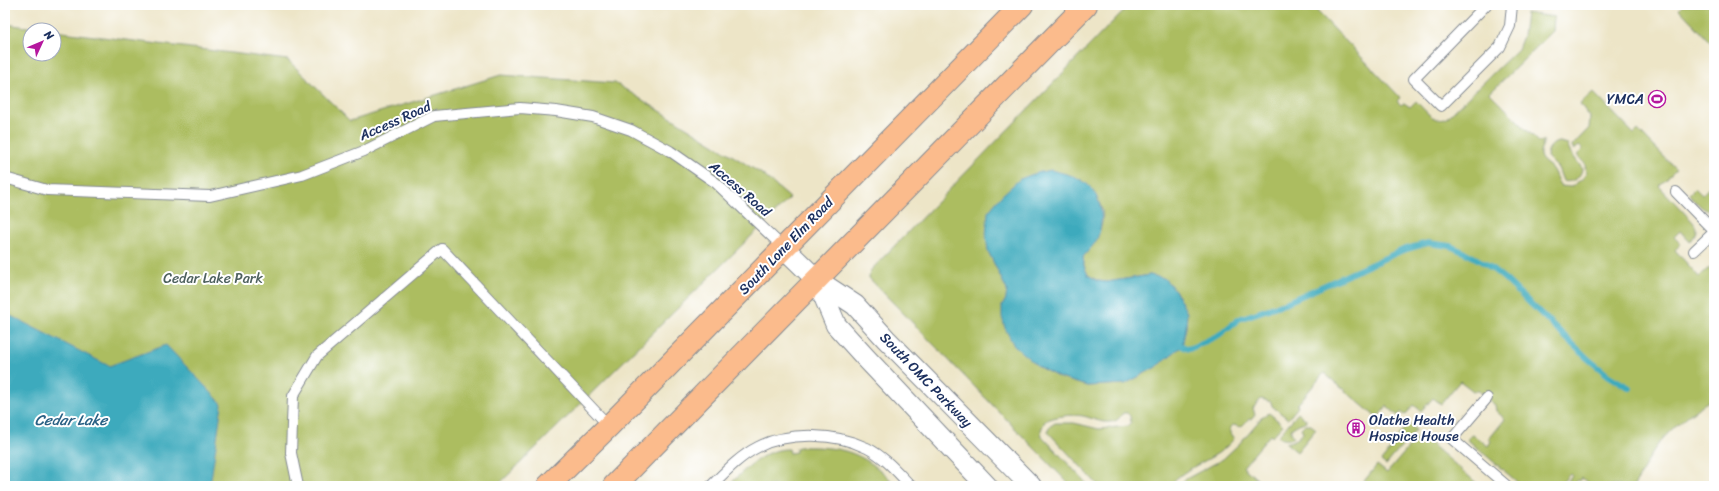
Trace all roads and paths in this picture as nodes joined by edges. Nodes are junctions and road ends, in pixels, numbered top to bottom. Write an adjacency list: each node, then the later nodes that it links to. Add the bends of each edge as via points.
1 (1022, 5): 8 (main road, South Lone Elm Road)
2 (1086, 5): 10 (main road)
3 (1486, 5): 4 (lane, via 1414,79 1441,106 1500,47 1510,26)
4 (1512, 5)
5 (5, 178): 8 (lane, Access Road, via 47,190 210,196 302,175 364,151 434,116 520,108 556,111 593,117 631,130 670,151 716,183)
6 (1676, 192): 7 (lane)
7 (1714, 232): 9 (lane)
8 (784, 248): 10 (street, South OMC Parkway); 12 (main road, South Lone Elm Road)
9 (1694, 251)
10 (817, 280): 15 (main road); 18 (street, South OMC Parkway, via 836,325); 19 (street, South OMC Parkway, via 855,305)
11 (1487, 398): 20 (lane, via 1452,439)
12 (609, 426): 13 (lane, via 442,249 313,362 293,396 291,453); 14 (main road, South Lone Elm Road)
13 (298, 486)
14 (548, 486)
15 (614, 486)
16 (711, 486): 17 (lane, via 757,447 801,436 834,438 868,448 894,468)
17 (911, 486)
18 (987, 486)
19 (1031, 486)
20 (1507, 486)

